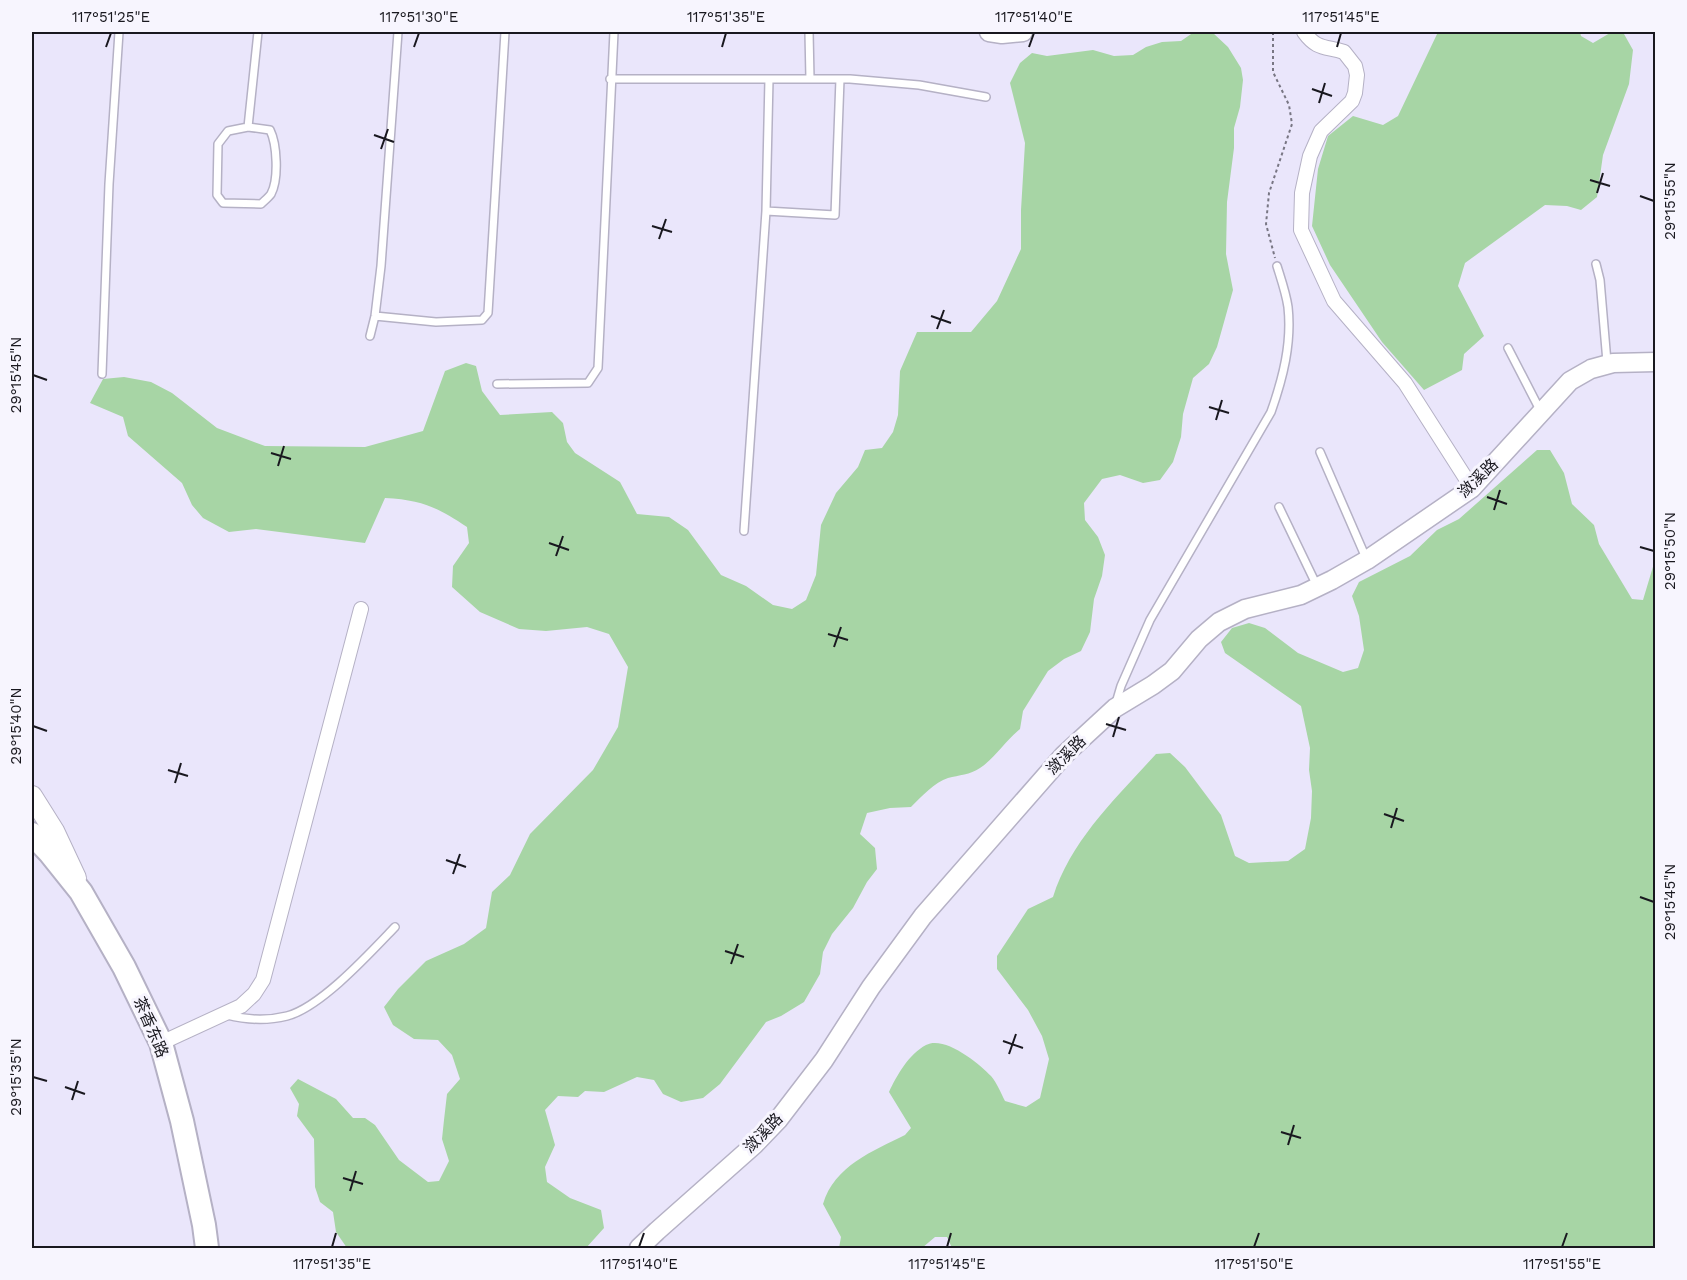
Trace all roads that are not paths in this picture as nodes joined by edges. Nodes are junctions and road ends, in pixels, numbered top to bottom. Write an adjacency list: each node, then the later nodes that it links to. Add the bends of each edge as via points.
1 (119, 32): 24 (lane)
2 (258, 32): 15 (lane)
3 (398, 32): 19 (lane)
4 (505, 32): 19 (lane, via 488,314 482,320 436,322)
5 (614, 32): 10 (lane)
6 (809, 32): 12 (lane)
7 (989, 32): 8 (street)
8 (1023, 32)
9 (1304, 32): 28 (street, via 1322,48 1344,52 1357,75 1352,101 1321,131 1310,156 1302,193 1301,230 1334,301 1405,383)
10 (610, 79): 11 (lane); 25 (lane, via 598,368 588,383)
11 (769, 79): 12 (lane); 16 (lane)
12 (810, 79): 13 (lane)
13 (840, 79): 14 (lane, via 919,85); 16 (lane, via 835,215)
14 (986, 97)
15 (248, 127): 15 (lane, via 228,130 218,144 217,195 223,202 261,204 271,194 276,172 274,138 270,130)
16 (766, 211): 30 (lane)
17 (1596, 264): 23 (lane)
18 (1277, 266): 34 (lane, via 1288,306 1289,339 1283,377 1270,412 1150,620)
19 (375, 316): 20 (lane)
20 (370, 336)
21 (1508, 348): 26 (lane)
22 (1656, 362): 23 (street, 潋溪路)
23 (1608, 365): 26 (street, 潋溪路, via 1570,381)
24 (102, 374)
25 (497, 384)
26 (1542, 412): 28 (street, 潋溪路)
27 (1320, 452): 31 (lane)
28 (1472, 488): 31 (street, 潋溪路)
29 (1279, 507): 32 (lane)
30 (744, 531)
31 (1367, 560): 32 (street, 潋溪路)
32 (1317, 586): 34 (street, 潋溪路, via 1301,595 1245,609 1219,622 1198,639 1172,671)
33 (361, 609): 39 (street, via 263,980 241,1006)
34 (1115, 708): 42 (street, 潋溪路, via 1064,755 923,916 778,1120)
35 (32, 796): 37 (main road, via 54,831)
36 (32, 834): 37 (main road, 茶香东路)
37 (81, 892): 40 (main road, 茶香东路)
38 (395, 927): 39 (lane, via 362,961 305,1008 264,1020)
39 (224, 1015): 40 (street)
40 (161, 1043): 41 (main road, 茶香东路, via 182,1121)
41 (207, 1248)
42 (639, 1248)

